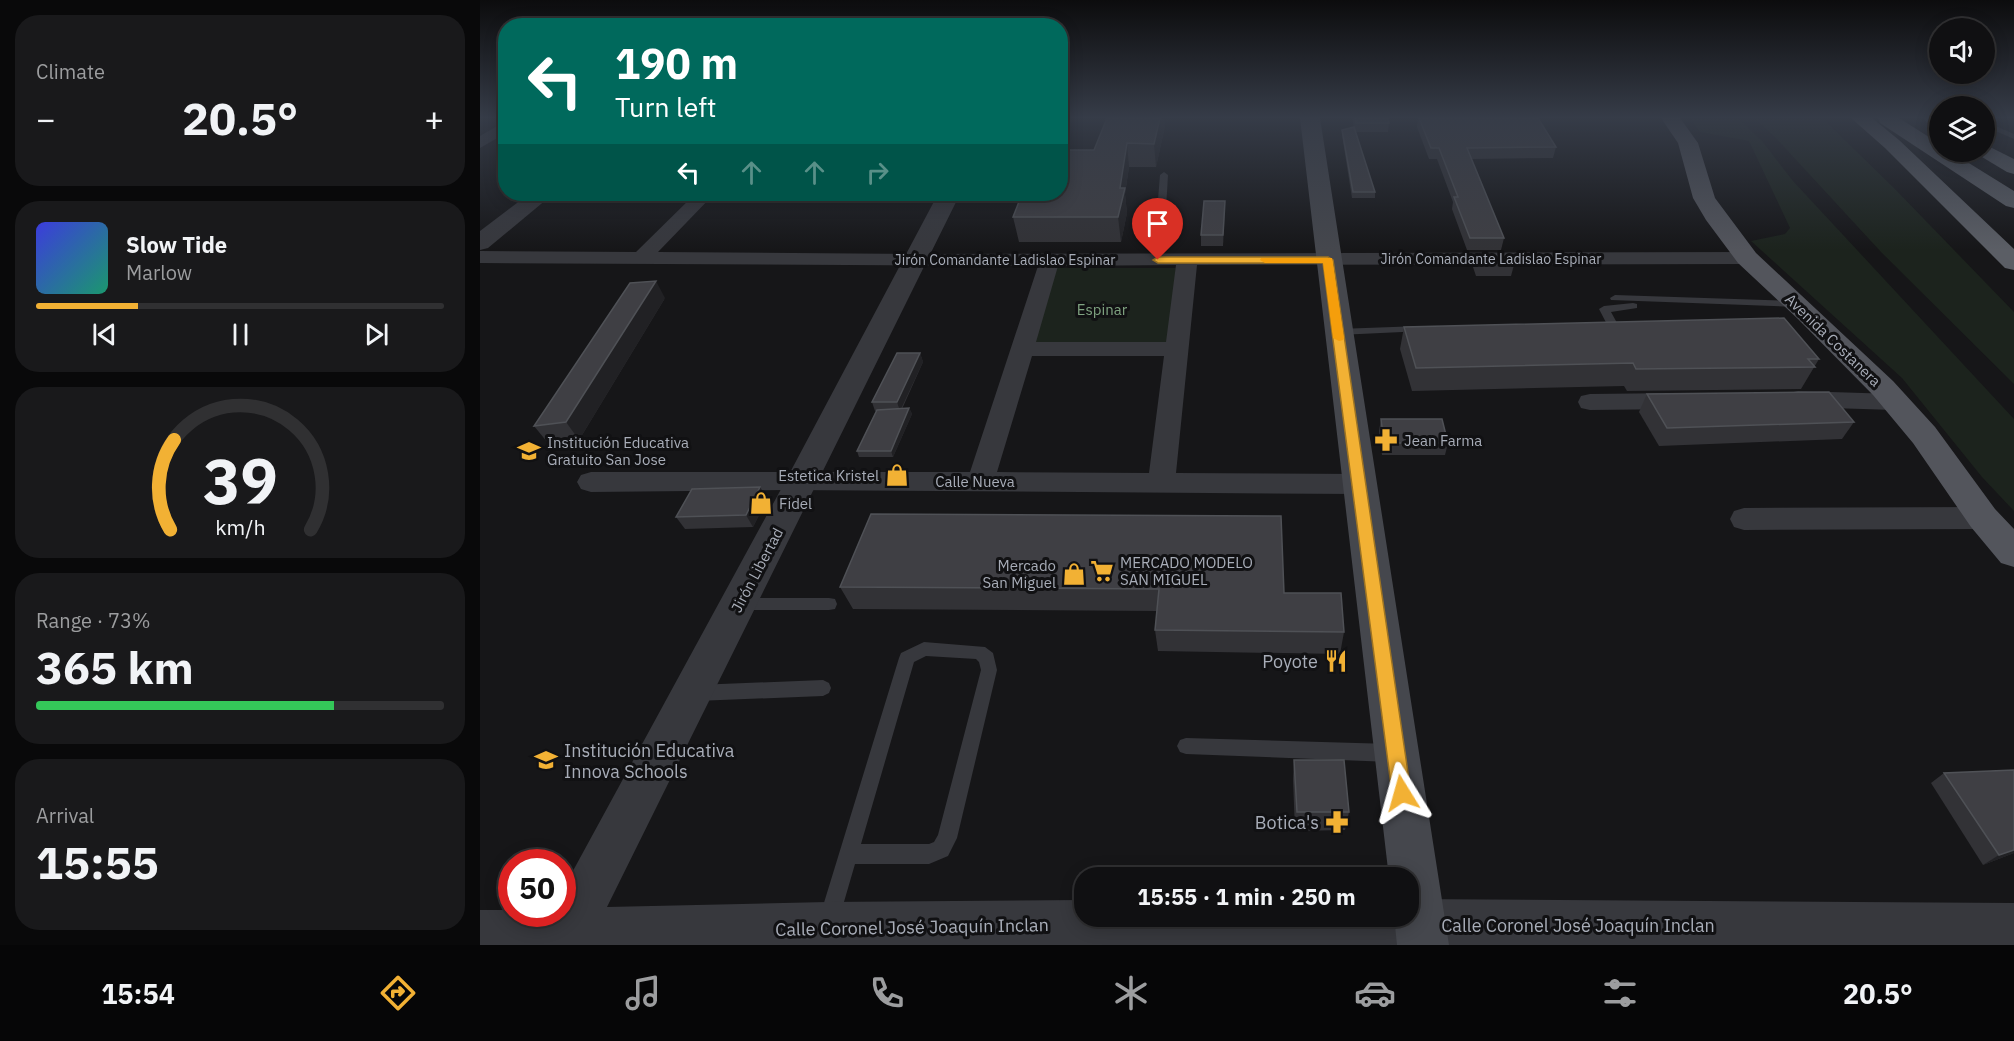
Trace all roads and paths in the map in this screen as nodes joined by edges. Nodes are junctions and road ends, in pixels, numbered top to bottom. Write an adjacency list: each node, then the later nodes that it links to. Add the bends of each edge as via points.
1 (1316, 162): 18 (main road)
2 (1694, 162): 13 (main road, Avenida Costanera, via 1704,198)
3 (1911, 162): 19 (highway)
4 (1954, 162): 9 (highway)
5 (1164, 175): 16 (lane)
6 (533, 201): 10 (street)
7 (698, 201): 12 (street)
8 (946, 201): 14 (street, Jirón Libertad)
9 (2014, 201)
10 (480, 243)
11 (480, 257): 12 (street, Jirón Comandante Ladislao Espinar)
12 (642, 257): 14 (street, Jirón Comandante Ladislao Espinar)
13 (1747, 258): 18 (street, Jirón Comandante Ladislao Espinar); 22 (main road, Avenida Costanera)
14 (916, 260): 15 (street, Jirón Comandante Ladislao Espinar); 32 (street, Jirón Libertad)
15 (1050, 260): 16 (street, Jirón Comandante Ladislao Espinar); 27 (street)
16 (1158, 260): 17 (street, Jirón Comandante Ladislao Espinar)
17 (1187, 260): 18 (street, Jirón Comandante Ladislao Espinar); 26 (street)
18 (1328, 260): 24 (main road)
19 (2014, 263)
20 (1615, 298): 21 (lane)
21 (1654, 299): 22 (lane); 25 (lane, via 1640,306 1604,309)
22 (1798, 304): 31 (main road, Avenida Costanera)
23 (1431, 329): 24 (lane)
24 (1338, 332): 36 (main road)
25 (1616, 332)
26 (1177, 349): 27 (street); 35 (street)
27 (1023, 350): 33 (street)
28 (1769, 400): 31 (street)
29 (1698, 401): 30 (street)
30 (1590, 402)
31 (1895, 402): 37 (main road, Avenida Costanera, via 1924,435)
32 (804, 480): 33 (street, Calle Nueva); 34 (street, Calle Nueva); 40 (street, Jirón Libertad)
33 (981, 481): 35 (street, Calle Nueva)
34 (591, 482)
35 (1161, 482): 36 (street, Calle Nueva)
36 (1359, 484): 45 (main road)
37 (1983, 518): 38 (street); 39 (main road, Avenida Costanera)
38 (1744, 519)
39 (2014, 553)
40 (739, 603): 41 (lane); 43 (street, Jirón Libertad)
41 (829, 604)
42 (823, 688): 43 (lane)
43 (692, 693): 53 (street, Jirón Libertad)
44 (1186, 746): 45 (lane)
45 (1396, 753): 49 (main road)
46 (848, 854): 46 (lane, via 907,658 924,649 979,652 987,658 989,670 941,849 929,854); 47 (lane)
47 (827, 927): 49 (street, Calle Coronel José Joaquín Inclan); 53 (street, Calle Coronel José Joaquín Inclan)
48 (2014, 928): 51 (street, Calle Coronel José Joaquín Inclan)
49 (1422, 934): 50 (street, Calle Coronel José Joaquín Inclan)
50 (1506, 935): 51 (street, Calle Coronel José Joaquín Inclan)
51 (1579, 935)
52 (480, 936): 53 (street, Calle Coronel José Joaquín Inclan)
53 (564, 940)

